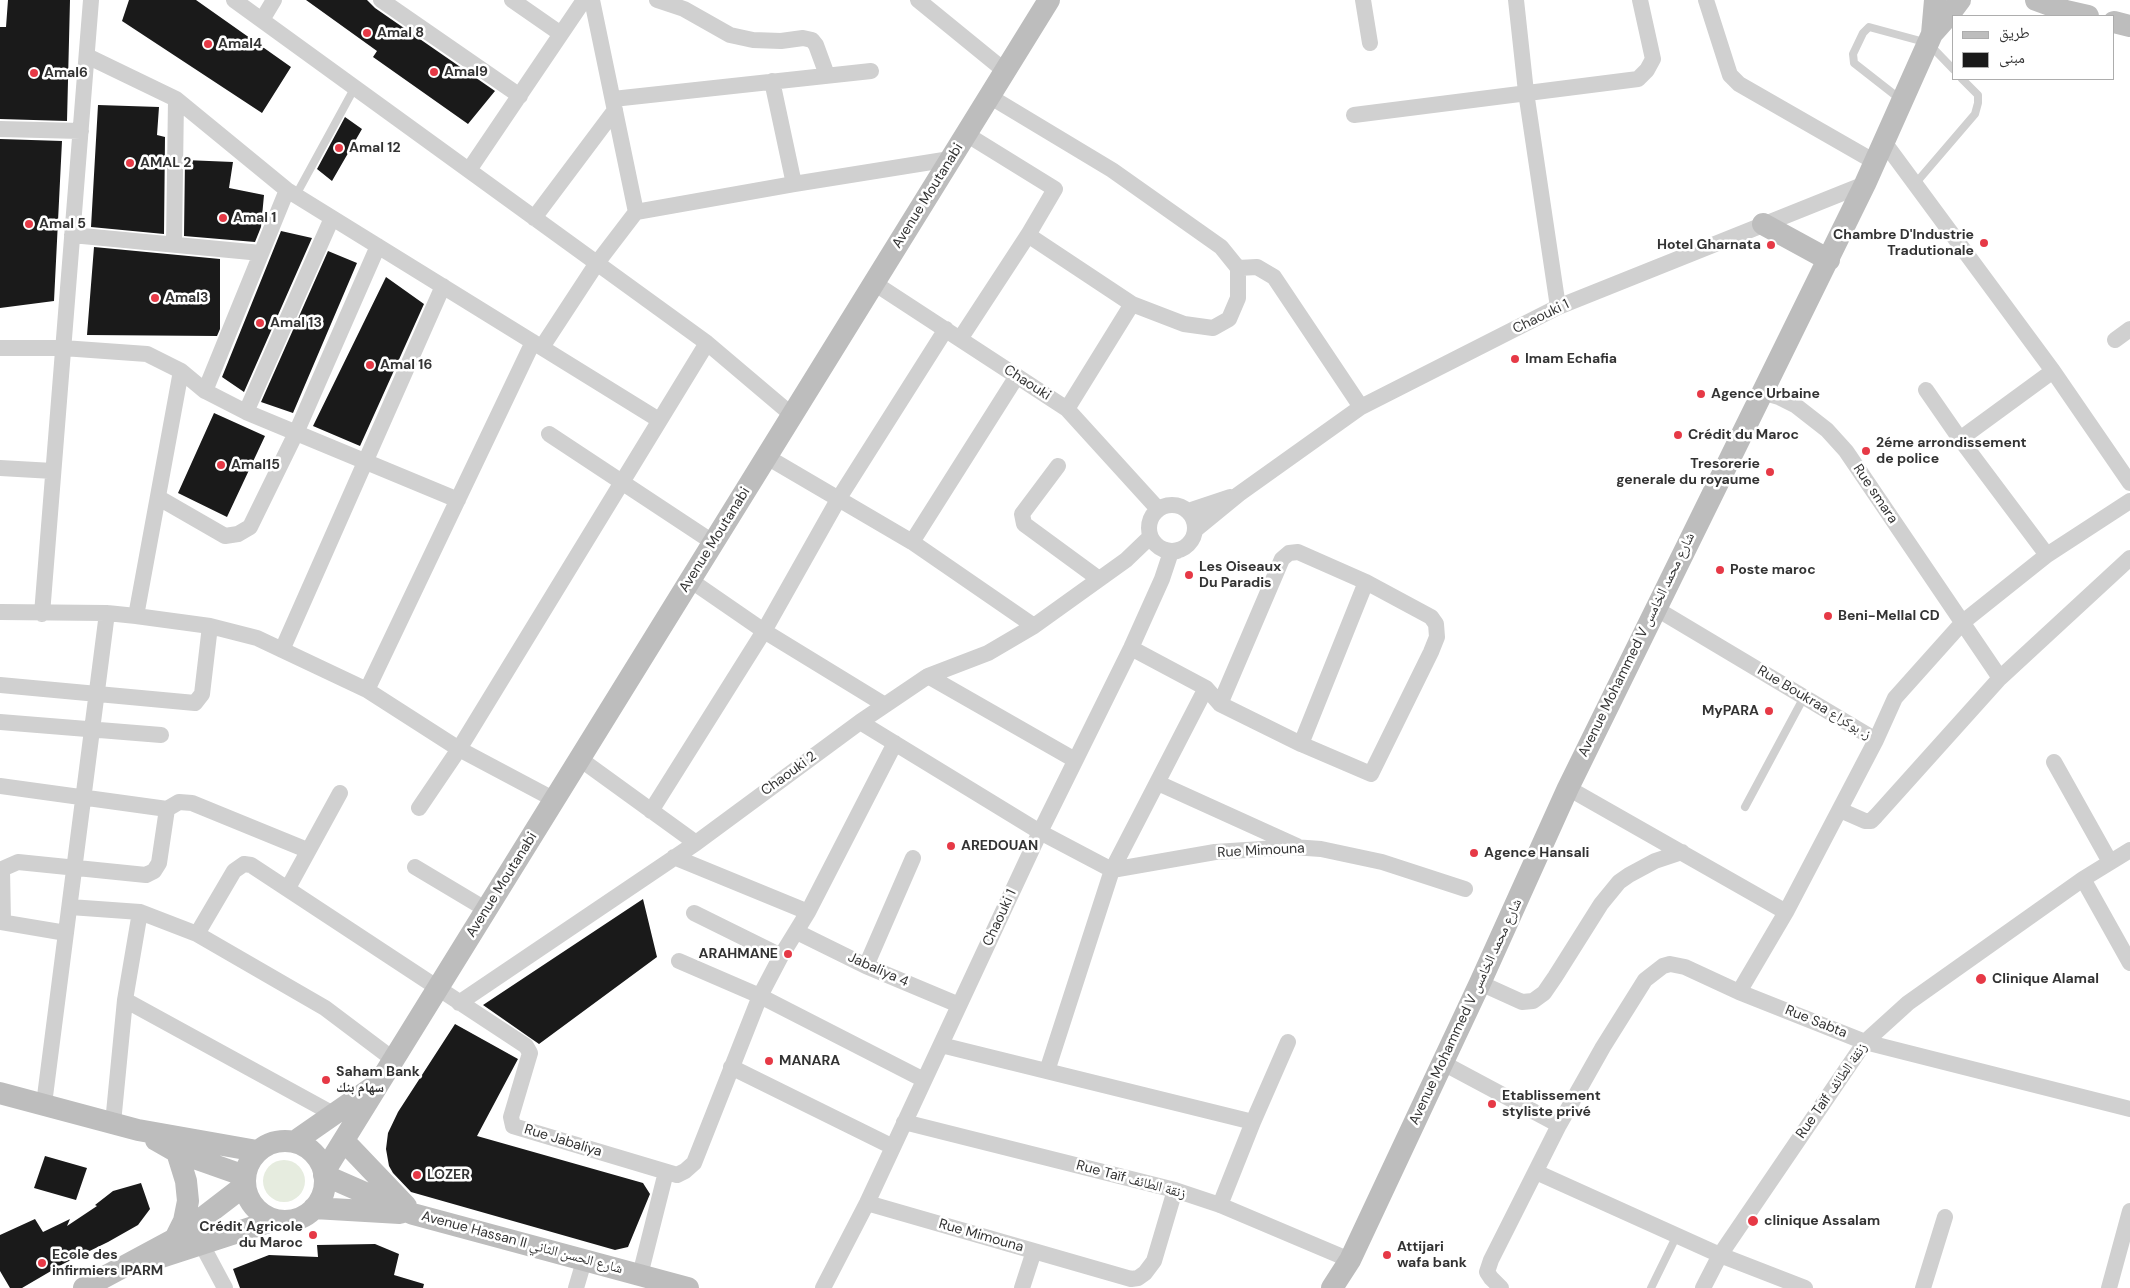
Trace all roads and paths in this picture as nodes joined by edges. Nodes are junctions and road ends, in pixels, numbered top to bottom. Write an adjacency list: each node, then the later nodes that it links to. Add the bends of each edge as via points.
1 (91, 0): 25 (street)
2 (234, 0): 19 (street)
3 (274, 0): 19 (street)
4 (381, 0): 34 (street)
5 (512, 0): 22 (street)
6 (584, 0): 22 (street)
7 (592, 0): 38 (street)
8 (657, 0): 29 (street, via 684,9 730,36 753,40 812,40)
9 (918, 0): 28 (street)
10 (1049, 0): 28 (street, Avenue Moutanabi)
11 (1363, 0): 24 (street)
12 (1516, 0): 33 (street)
13 (1640, 0): 33 (street, via 1653,59 1638,79)
14 (1706, 0): 45 (street, via 1730,75 1739,84)
15 (1935, 0): 23 (street, Avenue Mohammed V شارع محمد الخامس)
16 (1960, 0): 23 (street, Avenue Mohammed V شارع محمد الخامس)
17 (2037, 1): 18 (street)
18 (2085, 15)
19 (262, 20): 32 (street)
20 (2115, 22): 21 (street)
21 (2130, 26)
22 (561, 34): 34 (street)
23 (1930, 39): 26 (lane); 37 (street, Avenue Mohammed V شارع محمد الخامس); 37 (lane, via 1874,27 1863,33 1853,54 1857,67)
24 (1370, 43)
25 (87, 56): 36 (street); 41 (street)
26 (1952, 67)
27 (871, 70): 29 (street)
28 (1005, 71): 35 (street, Avenue Moutanabi)
29 (827, 75): 31 (street)
30 (1963, 80): 49 (lane, via 1978,95 1975,114)
31 (772, 81): 38 (street); 47 (street)
32 (355, 87): 46 (street); 50 (lane)
33 (1526, 92): 39 (street); 66 (street)
34 (520, 96): 46 (street)
35 (989, 96): 42 (street, Avenue Moutanabi); 62 (street, via 1112,170 1221,247)
36 (176, 99): 50 (street); 57 (street)
37 (1903, 101): 43 (street, Avenue Mohammed V شارع محمد الخامس)
38 (614, 105): 51 (street); 53 (street)
39 (1354, 115)
40 (0, 128): 41 (street)
41 (81, 131): 55 (street)
42 (966, 134): 44 (street, Avenue Moutanabi); 56 (street, via 1055,189)
43 (1884, 142): 45 (street, Avenue Mohammed V شارع محمد الخامس); 49 (street)
44 (950, 159): 47 (street); 63 (street, Avenue Moutanabi)
45 (1875, 162): 48 (street, Avenue Mohammed V شارع محمد الخامس)
46 (469, 170): 53 (street)
47 (794, 184): 51 (street)
48 (1865, 184): 54 (street, Chaouki 1); 60 (street, Avenue Mohammed V شارع محمد الخامس)
49 (1915, 184): 76 (street)
50 (292, 192): 52 (street); 59 (street)
51 (636, 212): 61 (street)
52 (332, 218): 58 (street); 83 (street)
53 (534, 218): 61 (street)
54 (1763, 224): 60 (street); 66 (street, Chaouki 1)
55 (72, 235): 57 (street); 74 (street)
56 (1028, 235): 65 (street); 69 (street)
57 (174, 244): 59 (street)
58 (378, 246): 64 (street); 86 (street)
59 (261, 253): 79 (street)
60 (1829, 260): 80 (street, Avenue Mohammed V شارع محمد الخامس)
61 (597, 263): 71 (street); 72 (street)
62 (1238, 268): 65 (street, via 1238,298 1229,319 1213,328 1184,324); 81 (street, via 1257,267 1274,277)
63 (874, 284): 67 (street, Chaouki); 84 (street, Avenue Moutanabi)
64 (443, 286): 72 (street); 90 (street)
65 (1132, 304): 82 (street)
66 (1558, 307): 81 (street, Chaouki 1)
67 (946, 329): 69 (street, Chaouki); 98 (street)
68 (2130, 329): 70 (street)
69 (960, 339): 77 (street, Chaouki)
70 (2115, 340)
71 (707, 343): 84 (street); 85 (street)
72 (538, 345): 85 (street); 99 (street)
73 (0, 348): 74 (street)
74 (63, 348): 75 (street, via 147,354); 93 (street)
75 (181, 371): 79 (street); 97 (street)
76 (2053, 371): 88 (street); 95 (street)
77 (1017, 376): 82 (street, Chaouki); 106 (street)
78 (1926, 390): 88 (street)
79 (206, 391): 83 (street)
80 (1762, 392): 114 (street, Avenue Mohammed V شارع محمد الخامس); 119 (street, Rue smara, via 1795,405 1835,438)
81 (1361, 407): 96 (street, Chaouki 1)
82 (1067, 409): 101 (street, Chaouki)
83 (246, 412): 86 (street)
84 (792, 415): 89 (street, Avenue Moutanabi)
85 (660, 420): 94 (street)
86 (296, 433): 90 (street); 97 (street, via 250,527 238,534 225,536)
87 (548, 434): 94 (street)
88 (1960, 439): 108 (street)
89 (767, 456): 98 (street); 105 (street, Avenue Moutanabi)
90 (365, 463): 99 (street); 124 (street)
91 (1058, 466): 111 (street, via 1022,514 1024,524)
92 (0, 468): 93 (street)
93 (54, 471): 117 (street)
94 (622, 480): 105 (street); 141 (street)
95 (2130, 483)
96 (1239, 494): 102 (street, Chaouki 1); 103 (street, Chaouki 1)
97 (159, 498): 118 (street)
98 (839, 498): 106 (street); 122 (street)
99 (458, 500): 129 (street)
100 (2130, 501): 108 (street, Rue Boukraa ز. بوكراع)
101 (1158, 509): 102 (street, via 1173,504); 104 (street, via 1150,519)
102 (1188, 511): 103 (street)
103 (1195, 530): 107 (street, via 1190,544)
104 (1150, 537): 107 (street, via 1158,548); 110 (street, Chaouki 2)
105 (714, 542): 112 (street, Avenue Moutanabi)
106 (912, 542): 121 (street)
107 (1171, 551): 110 (street, Chaouki 2); 123 (street, Chaouki 1)
108 (2047, 555): 119 (street, Rue Boukraa ز. بوكراع)
109 (2130, 558): 126 (street)
110 (1126, 560): 111 (street, Chaouki 2)
111 (1099, 579): 121 (street, Chaouki 2)
112 (690, 580): 122 (street); 142 (street, Avenue Moutanabi)
113 (1366, 582): 132 (street, via 1298,552 1289,553 1282,559); 140 (street); 140 (street, via 1431,617 1438,630 1437,637 1371,774)
114 (1655, 608): 131 (street, Rue Boukraa ز. بوكراع); 147 (street, Avenue Mohammed V شارع محمد الخامس)
115 (0, 612): 117 (street)
116 (107, 613): 117 (street); 118 (street); 130 (street)
117 (42, 614)
118 (136, 616): 120 (street)
119 (1963, 622): 126 (street, Rue smara); 138 (street, Rue Boukraa ز. بوكراع, via 1895,698)
120 (210, 626): 124 (street, via 257,638); 130 (street, via 202,694 195,703)
121 (1034, 626): 125 (street, Chaouki 2, via 988,653)
122 (764, 631): 133 (street); 155 (street)
123 (1131, 648): 128 (street); 143 (street, Chaouki 1)
124 (282, 650): 129 (street)
125 (928, 676): 133 (street, Chaouki 2); 143 (street)
126 (2000, 678): 154 (street, via 1871,821)
127 (0, 685): 130 (street)
128 (1206, 688): 132 (street); 145 (street)
129 (367, 690): 141 (street)
130 (97, 694): 136 (street)
131 (1804, 697): 138 (street, Rue Boukraa ز. بوكراع); 151 (lane)
132 (1220, 704): 140 (street)
133 (885, 705): 135 (street, Chaouki 2)
134 (0, 722): 136 (street)
135 (860, 722): 139 (street); 157 (street, Chaouki 2)
136 (92, 729): 137 (street); 149 (street)
137 (161, 735)
138 (1876, 740): 154 (street)
139 (895, 742): 156 (street); 174 (street, Rue Jabaliya)
140 (1301, 744)
141 (459, 749): 150 (street); 152 (street)
142 (580, 759): 150 (street, Avenue Moutanabi); 155 (street)
143 (1075, 760): 156 (street, Chaouki 1)
144 (2054, 762): 164 (street)
145 (1158, 782): 158 (street); 167 (street)
146 (0, 786): 149 (street)
147 (1568, 788): 161 (street); 185 (street, Avenue Mohammed V شارع محمد الخامس)
148 (340, 793): 159 (street)
149 (84, 797): 153 (street); 166 (street)
150 (555, 800): 172 (street, Avenue Moutanabi)
151 (1745, 807)
152 (419, 808)
153 (167, 809): 159 (street, via 179,802 192,803); 166 (street, via 159,863 154,871 146,875)
154 (1840, 810): 175 (street)
155 (651, 811): 157 (street)
156 (1040, 832): 167 (street); 191 (street, Chaouki 1)
157 (696, 842): 162 (street, Chaouki 2)
158 (1302, 848): 167 (street, Rue Mimouna, via 1215,852); 170 (street, Rue Mimouna, via 1382,862)
159 (307, 850): 169 (street)
160 (2130, 850): 164 (street, Rue Taïf زنقة الطائف)
161 (1682, 852): 175 (street); 185 (street, via 1654,861 1619,882 1601,904 1548,987 1533,1001 1522,1002)
162 (674, 857): 174 (street); 190 (street, Chaouki 2)
163 (913, 858): 184 (street)
164 (2110, 862): 168 (street, Rue Taïf زنقة الطائف)
165 (415, 867): 172 (street)
166 (74, 868): 171 (street); 177 (street, via 18,862 2,869)
167 (1112, 870): 198 (street)
168 (2083, 880): 183 (street); 193 (street, Rue Taïf زنقة الطائف, via 1908,1003)
169 (288, 888): 180 (street, via 244,864 234,871); 186 (street)
170 (1465, 890)
171 (70, 907): 173 (street); 179 (street)
172 (487, 910): 186 (street, Avenue Moutanabi)
173 (140, 912): 180 (street); 189 (street)
174 (808, 912): 178 (street, Rue Jabaliya)
175 (1786, 912): 187 (street)
176 (694, 914): 181 (street)
177 (1, 922): 179 (street)
178 (797, 932): 181 (street, Rue Jabaliya); 184 (street, Jabaliya 4)
179 (66, 933): 202 (street)
180 (197, 934): 195 (street, via 325,1008)
181 (781, 956): 188 (street, Rue Jabaliya)
182 (679, 961): 188 (street)
183 (2130, 963)
184 (866, 966): 191 (street, Jabaliya 4)
185 (1480, 983): 196 (street, Avenue Mohammed V شارع محمد الخامس)
186 (438, 989): 190 (street); 195 (street, Avenue Moutanabi)
187 (1739, 992): 193 (street, Rue Sabta); 208 (street, Rue Sabta, via 1685,967 1670,964 1651,974 1603,1047)
188 (760, 996): 197 (street, Rue Jabaliya); 199 (street)
189 (125, 1000): 204 (street); 207 (street)
190 (459, 1003): 215 (street, Rue Jabaliya, via 526,1046 530,1053 511,1117 513,1126)
191 (960, 1005): 194 (street, Chaouki 1)
192 (1288, 1042): 206 (street)
193 (1865, 1042): 203 (street, Rue Sabta); 231 (street, Rue Taïf زنقة الطائف)
194 (941, 1045): 198 (street); 199 (street, Chaouki 1)
195 (394, 1060): 200 (street, Avenue Moutanabi)
196 (1443, 1063): 208 (street); 232 (street, Avenue Mohammed V شارع محمد الخامس)
197 (731, 1067): 212 (street); 215 (street, Rue Jabaliya, via 694,1163 677,1175)
198 (1047, 1071): 206 (street)
199 (924, 1080): 205 (street, Chaouki 1)
200 (382, 1081): 204 (street); 210 (street, Avenue Moutanabi)
201 (0, 1093): 202 (street)
202 (44, 1104): 207 (street)
203 (2130, 1109)
204 (335, 1115): 211 (street)
205 (904, 1122): 212 (street, Chaouki 1); 219 (street, Rue Taïf زنقة الطائف)
206 (1253, 1122): 221 (street)
207 (113, 1123): 209 (street)
208 (1559, 1125): 216 (street, Rue Sabta)
209 (138, 1130): 213 (street); 214 (street)
210 (344, 1141): 217 (street, Avenue Moutanabi); 224 (street)
211 (294, 1142): 214 (street, via 271,1143); 217 (street, via 317,1157)
212 (893, 1147): 220 (street, Chaouki 1)
213 (177, 1152): 218 (street); 228 (street, via 188,1201)
214 (258, 1152): 218 (street, via 249,1163)
215 (666, 1172): 235 (street)
216 (1536, 1172): 227 (street); 244 (street, Rue Sabta, via 1488,1267 1490,1277)
217 (324, 1173): 222 (street, via 322,1195); 224 (street)
218 (245, 1181): 226 (street, via 248,1198 254,1208); 228 (street)
219 (1175, 1190): 221 (street, Rue Taïf زنقة الطائف); 230 (street, Rue Mimouna, via 1155,1257 1147,1272 1138,1278 1131,1279)
220 (867, 1203): 230 (street, Rue Mimouna); 240 (street, Chaouki 1)
221 (1220, 1205): 232 (street, Rue Taïf زنقة الطائف)
222 (314, 1208): 224 (street); 226 (street, via 296,1220)
223 (2130, 1211): 249 (street)
224 (414, 1214): 233 (street, Avenue Hassan II شارع الحسن الثاني)
225 (1945, 1217): 248 (street)
226 (274, 1220): 229 (street)
227 (1677, 1235): 231 (street); 245 (lane)
228 (176, 1239): 234 (street)
229 (202, 1245): 234 (street); 237 (street)
230 (1034, 1251): 241 (street)
231 (1720, 1255): 246 (street, Rue Taïf زنقة الطائف); 247 (street)
232 (1350, 1260): 242 (street); 243 (street)
233 (584, 1261): 235 (street, Avenue Hassan II شارع الحسن الثاني); 238 (street)
234 (123, 1268): 236 (street)
235 (640, 1275): 239 (street, Avenue Hassan II شارع الحسن الثاني)
236 (84, 1288)
237 (226, 1288)
238 (576, 1288)
239 (688, 1288)
240 (823, 1288)
241 (1022, 1288)
242 (1332, 1288)
243 (1342, 1288)
244 (1501, 1288)
245 (1650, 1288)
246 (1703, 1288)
247 (1805, 1288)
248 (1923, 1288)
249 (2109, 1288)

